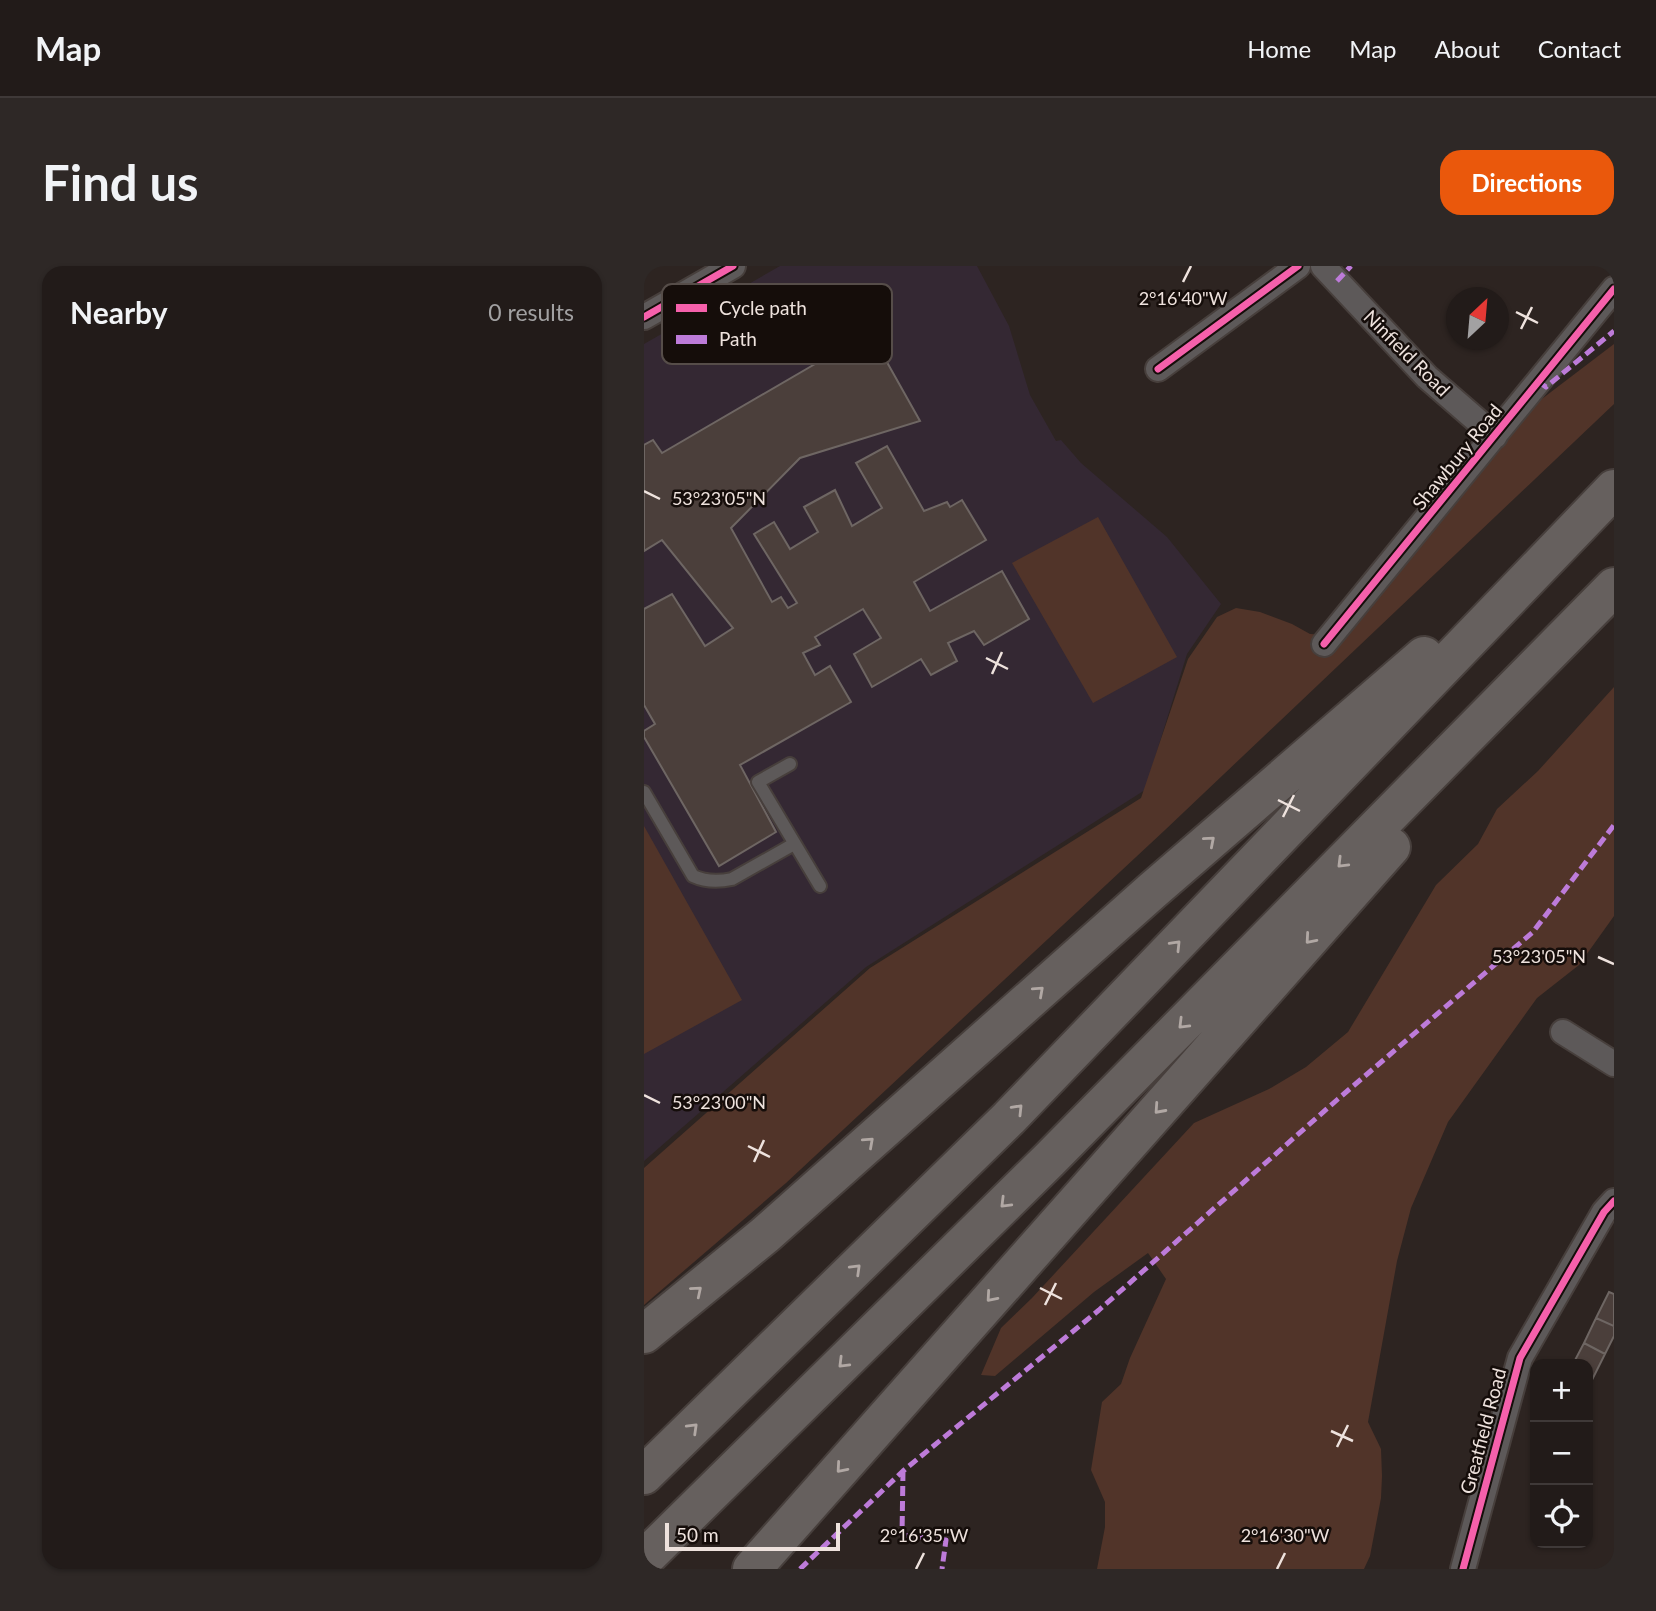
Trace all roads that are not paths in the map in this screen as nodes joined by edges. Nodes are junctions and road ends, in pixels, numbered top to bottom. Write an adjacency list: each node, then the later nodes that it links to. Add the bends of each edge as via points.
1 (733, 266): 4 (street)
2 (1298, 266): 8 (street)
3 (1323, 266): 9 (street, Ninfield Road, via 1427,377)
4 (702, 284)
5 (1614, 289): 9 (street, Shawbury Road)
6 (662, 307): 7 (street)
7 (644, 317)
8 (1158, 369)
9 (1495, 436): 13 (street, Shawbury Road)
10 (1611, 493): 21 (highway, one-way to 10); 22 (highway, one-way to 10, via 1009,1118)
11 (1614, 587): 23 (highway, one-way to 23, via 1068,1140)
12 (1614, 593): 24 (highway, one-way to 24)
13 (1324, 644)
14 (790, 764): 16 (lane, via 758,782)
15 (644, 792): 16 (lane, via 693,876 701,880 732,879)
16 (794, 844): 17 (lane)
17 (820, 886)
18 (1563, 1032): 19 (street)
19 (1614, 1063)
20 (1614, 1201): 25 (street, Greatfield Road, via 1520,1358)
21 (644, 1335)
22 (644, 1475)
23 (644, 1559)
24 (752, 1569)
25 (1463, 1569)

